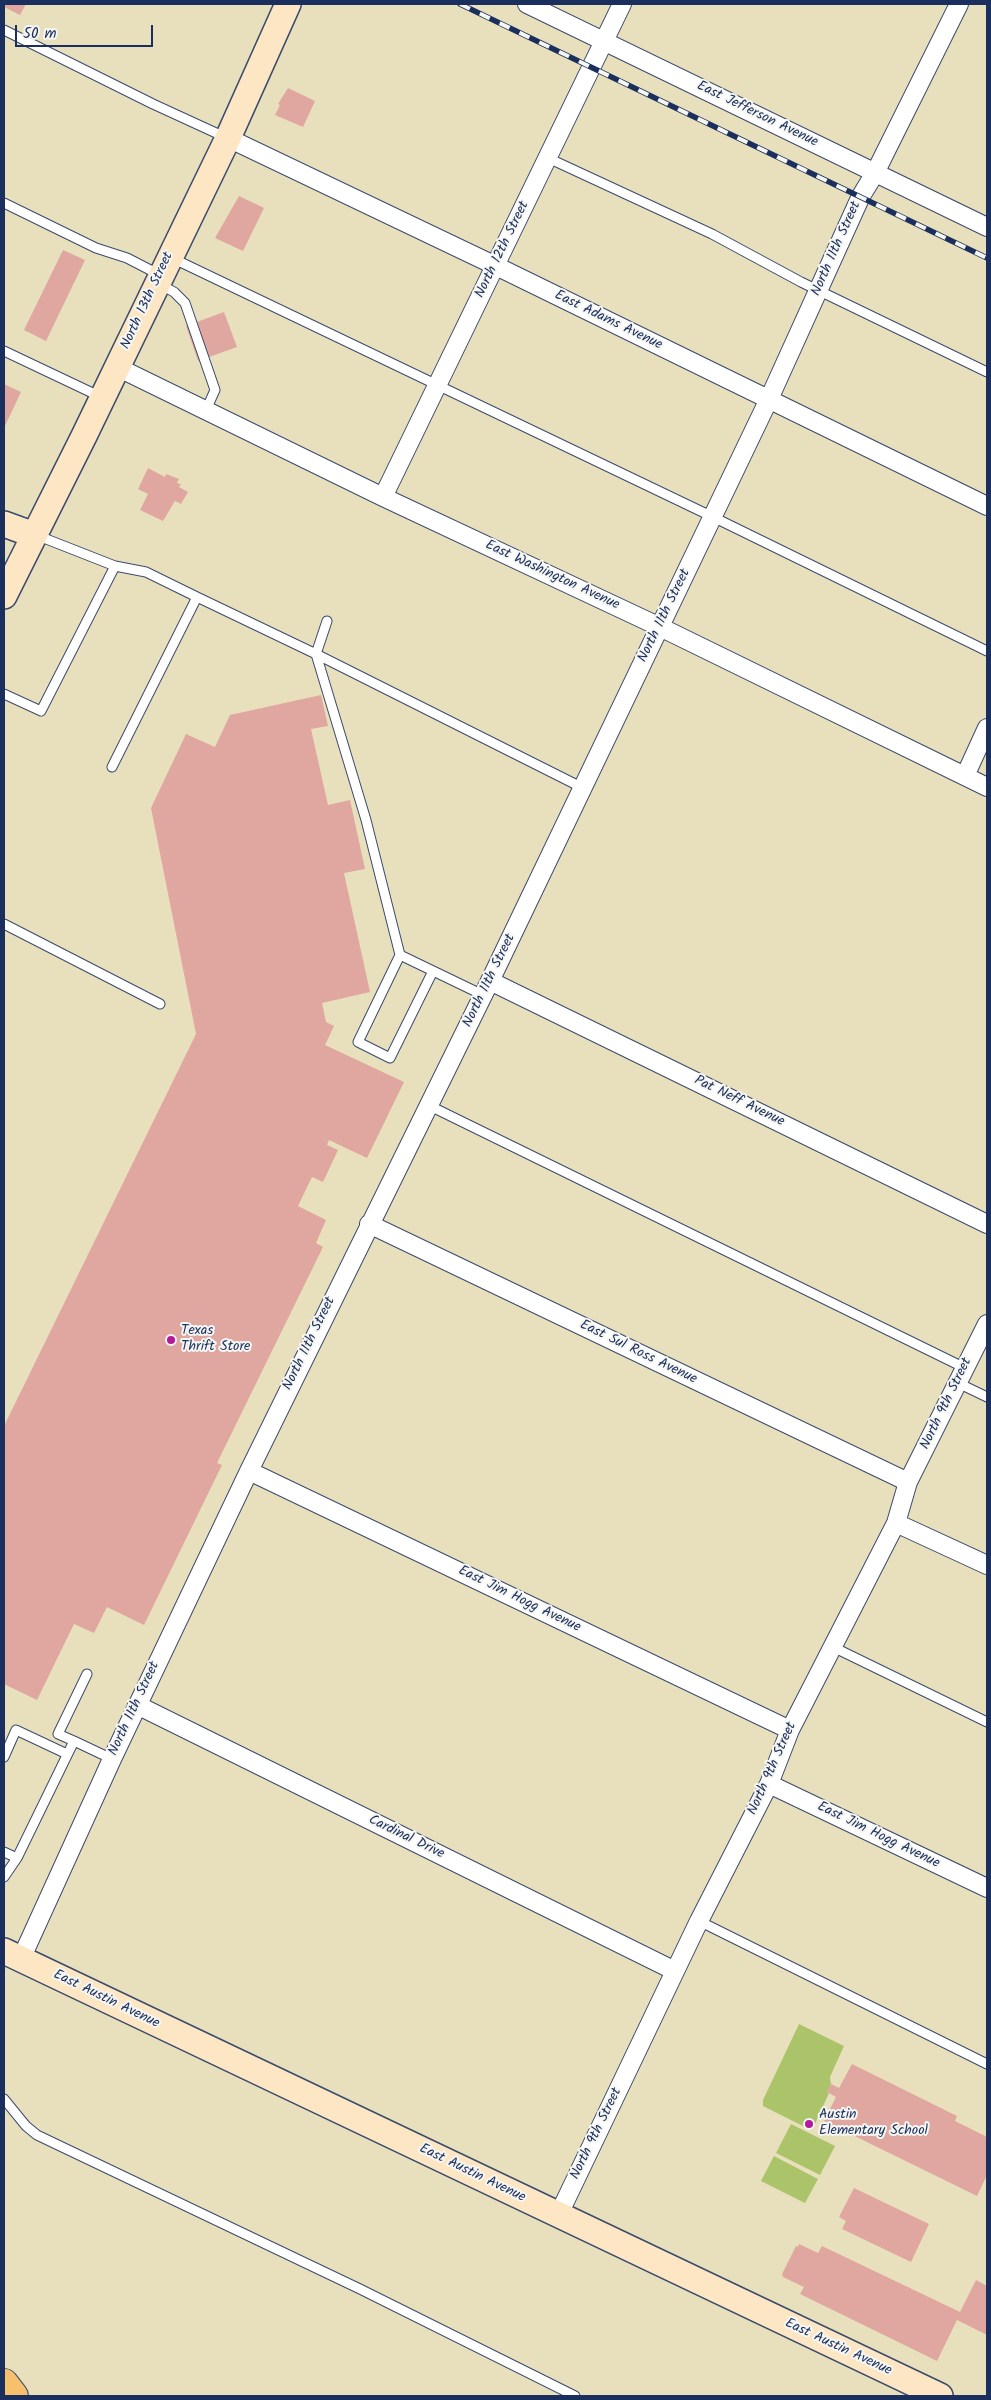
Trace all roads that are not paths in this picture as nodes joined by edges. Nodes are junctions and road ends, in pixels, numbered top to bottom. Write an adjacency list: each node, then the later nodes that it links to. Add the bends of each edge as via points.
1 (288, 4): 7 (street, North 13th Street)
2 (527, 4): 6 (street, East Jefferson Avenue)
3 (622, 4): 6 (street, North 12th Street)
4 (959, 4): 9 (street, North 11th Street)
5 (4, 30): 7 (lane)
6 (604, 41): 8 (street, North 12th Street); 9 (street, East Jefferson Avenue)
7 (228, 138): 12 (street, East Adams Avenue); 13 (street, North 13th Street)
8 (548, 158): 12 (street, North 12th Street); 14 (lane, via 712,234)
9 (875, 173): 11 (street, East Jefferson Avenue); 14 (street, North 11th Street, via 861,196)
10 (4, 203): 13 (lane, via 96,248)
11 (987, 227)
12 (496, 266): 18 (street, North 12th Street); 20 (street, East Adams Avenue)
13 (162, 271): 16 (street, North 13th Street); 18 (lane); 21 (lane, via 174,292 185,303 215,390)
14 (818, 290): 17 (lane); 20 (street, North 11th Street)
15 (4, 351): 19 (lane)
16 (117, 367): 19 (street, North 13th Street); 21 (street, East Washington Avenue)
17 (987, 372)
18 (438, 385): 22 (street, North 12th Street); 24 (lane)
19 (102, 398): 26 (street, North 13th Street)
20 (769, 399): 23 (street, East Adams Avenue); 24 (street, North 11th Street)
21 (206, 410): 22 (street, East Washington Avenue)
22 (383, 497): 31 (street, East Washington Avenue)
23 (987, 506)
24 (713, 516): 31 (street, North 11th Street); 32 (lane)
25 (4, 524): 26 (street)
26 (34, 534): 27 (lane); 28 (street, North 13th Street)
27 (115, 566): 29 (lane, via 146,572); 34 (lane, via 40,710)
28 (4, 596)
29 (197, 596): 33 (lane); 36 (lane)
30 (327, 621): 33 (lane)
31 (660, 627): 37 (street, East Washington Avenue); 39 (street, North 11th Street)
32 (987, 651)
33 (316, 654): 39 (lane); 41 (lane, via 366,820)
34 (4, 694)
35 (987, 728): 37 (street)
36 (112, 767)
37 (964, 776): 38 (street, East Washington Avenue)
38 (987, 787)
39 (583, 788): 43 (street, North 11th Street)
40 (4, 924): 44 (lane)
41 (400, 955): 42 (lane); 42 (lane, via 358,1042 390,1058)
42 (433, 971): 43 (lane)
43 (487, 988): 45 (street, North 11th Street); 47 (street, Pat Neff Avenue)
44 (160, 1004)
45 (428, 1106): 46 (street, North 11th Street); 49 (lane)
46 (369, 1224): 51 (street, North 11th Street); 52 (street, East Sul Ross Avenue)
47 (987, 1224)
48 (987, 1324): 49 (street, North 9th Street)
49 (962, 1375): 50 (lane); 52 (street, North 9th Street)
50 (987, 1397)
51 (249, 1470): 57 (street, North 11th Street); 59 (street, East Jim Hogg Avenue)
52 (908, 1482): 53 (street, North 9th Street)
53 (896, 1524): 54 (street); 55 (street, North 9th Street)
54 (987, 1565)
55 (833, 1647): 58 (lane); 59 (street, North 9th Street)
56 (87, 1674): 60 (lane, via 58,1734)
57 (137, 1705): 63 (street, North 11th Street); 71 (street, Cardinal Drive)
58 (987, 1722)
59 (790, 1730): 64 (street, North 9th Street)
60 (74, 1741): 61 (lane); 63 (lane)
61 (67, 1754): 62 (lane, via 16,1730); 66 (lane)
62 (4, 1757)
63 (112, 1759): 70 (street, North 11th Street)
64 (769, 1784): 68 (street, East Jim Hogg Avenue); 69 (street, North 9th Street)
65 (4, 1852): 66 (lane)
66 (18, 1858): 67 (lane)
67 (4, 1877)
68 (987, 1888)
69 (698, 1921): 71 (street, North 9th Street); 72 (lane)
70 (12, 1955): 74 (street, East Austin Avenue)
71 (675, 1971): 74 (street, North 9th Street)
72 (987, 2064)
73 (4, 2100): 77 (lane, via 37,2135)
74 (558, 2216): 78 (street, East Austin Avenue)
75 (4, 2383): 76 (main road)
76 (14, 2396)
77 (576, 2396)
78 (940, 2396)

